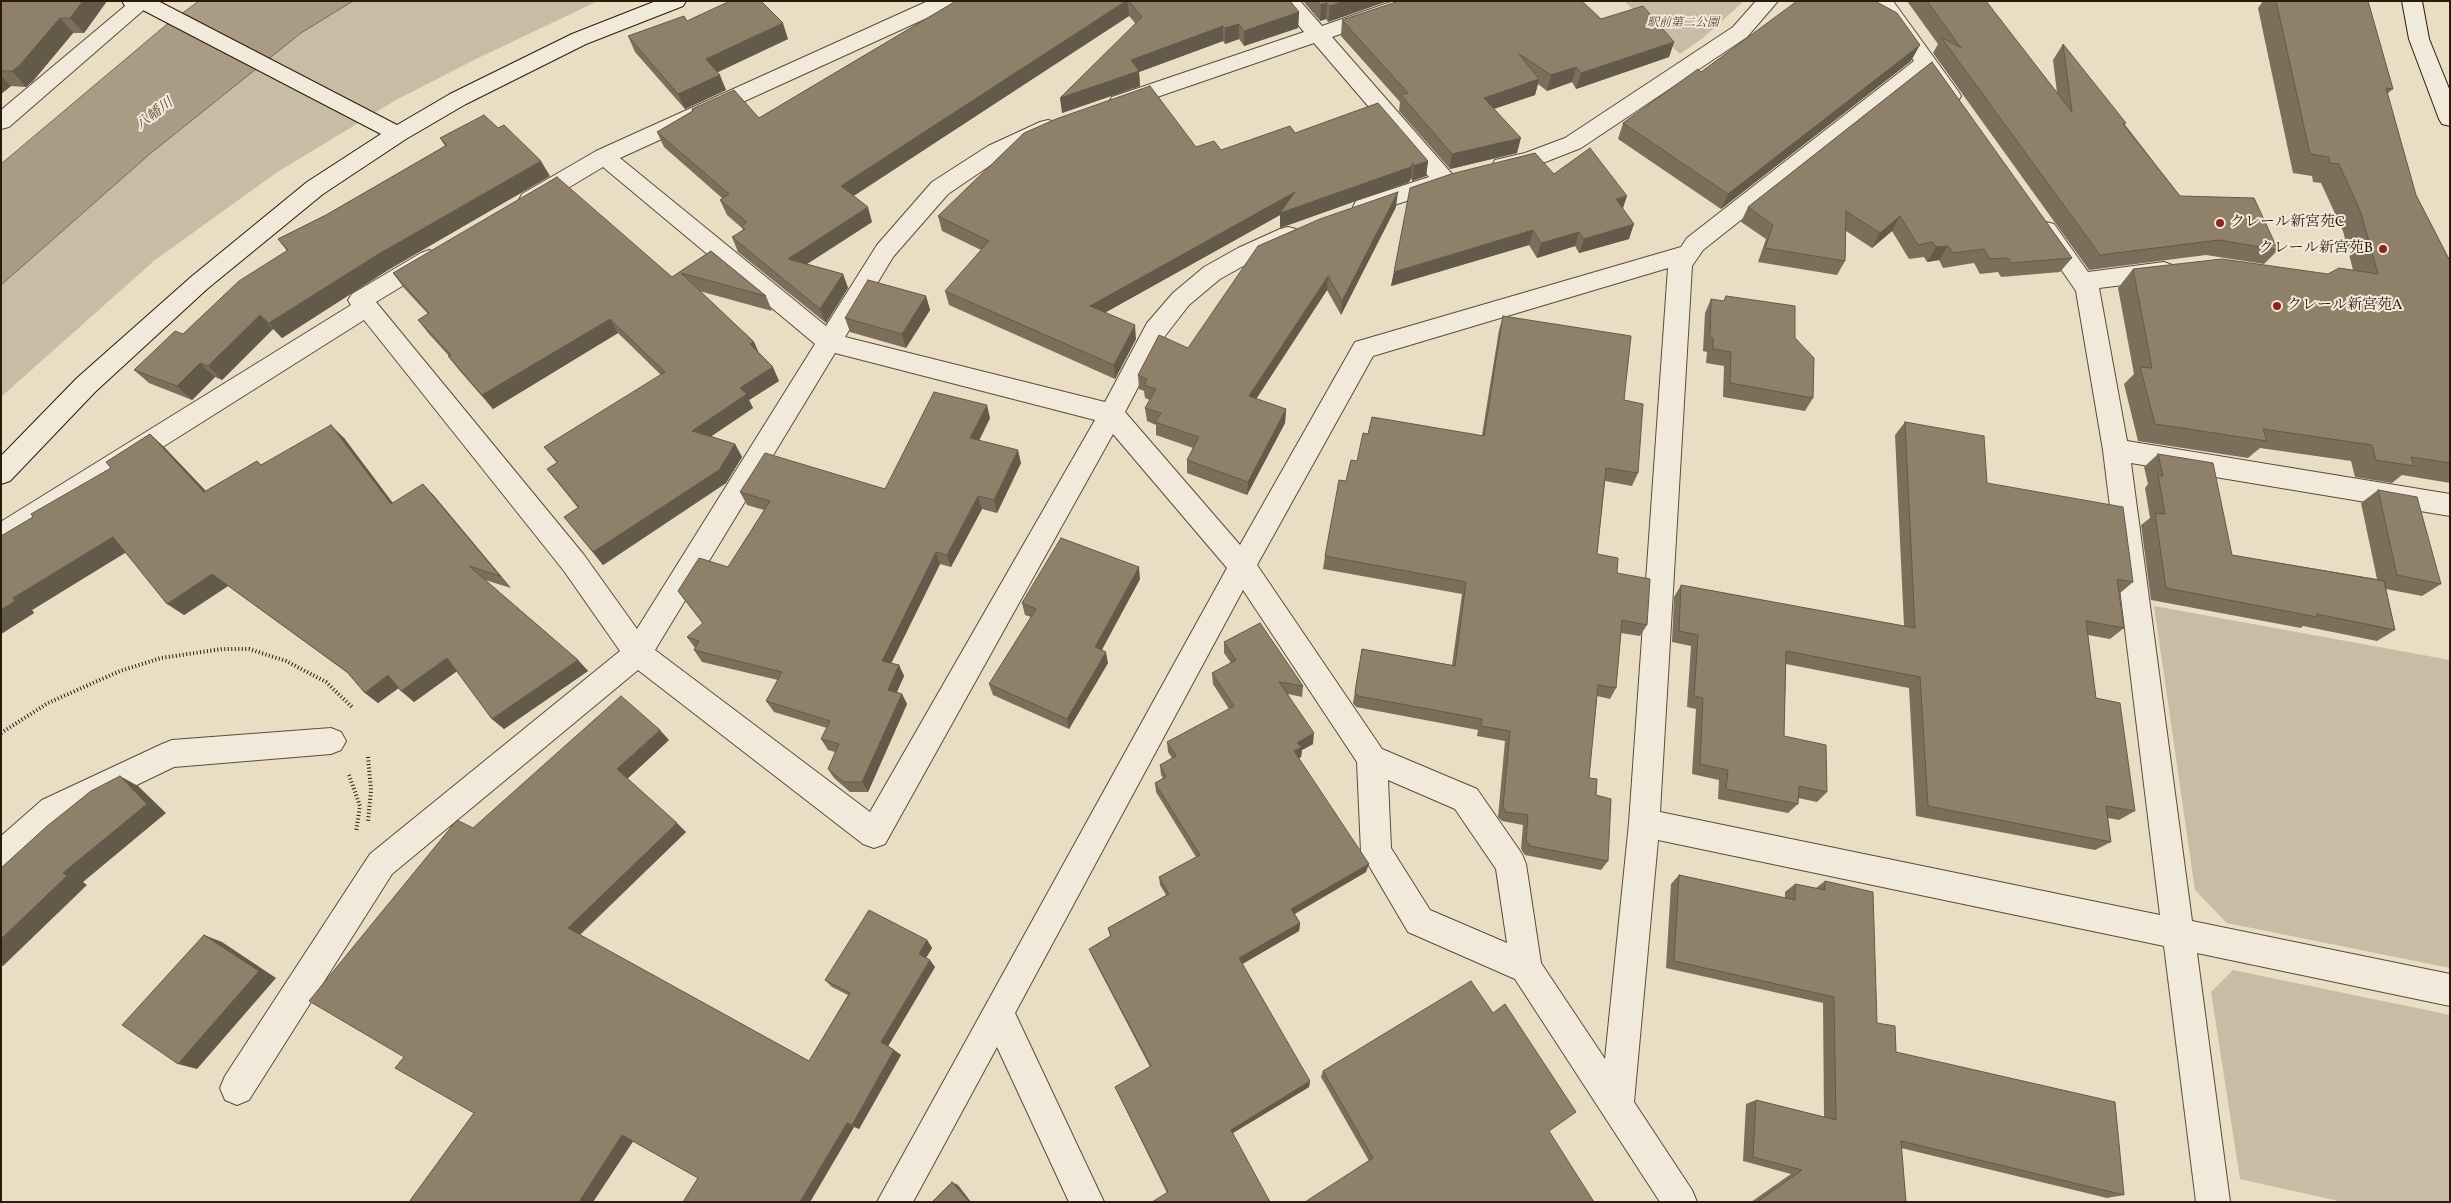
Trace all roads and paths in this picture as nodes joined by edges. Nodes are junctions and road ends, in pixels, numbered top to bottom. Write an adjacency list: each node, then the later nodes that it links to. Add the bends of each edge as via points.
1 (676, 1): 16 (street, via 579,39)
2 (946, 1): 17 (street)
3 (1288, 1): 9 (street)
4 (1415, 1): 9 (street)
5 (1768, 1): 18 (street, via 1740,32 1573,143 1530,160)
6 (1882, 1): 10 (street)
7 (2412, 1): 12 (street, via 2419,39)
8 (140, 2): 15 (street); 16 (street)
9 (1317, 35): 11 (street); 18 (street)
10 (1925, 63): 14 (street); 24 (street, via 1695,244)
11 (1095, 111)
12 (2450, 119)
13 (1067, 120): 28 (street, via 996,150 940,188 886,250)
14 (1966, 120)
15 (1, 122)
16 (393, 131): 31 (street, via 314,188 198,282 86,385)
17 (604, 156): 20 (street); 28 (street)
18 (1463, 175): 21 (street)
19 (2031, 209): 26 (street)
20 (512, 210)
21 (1345, 214)
22 (1310, 226): 29 (street, via 1212,273 1181,299 1156,330)
23 (444, 250): 27 (street, via 360,300)
24 (1680, 265): 34 (street, via 1688,253 1364,350); 38 (street)
25 (2188, 268): 26 (street)
26 (2083, 281): 30 (street, via 2088,289)
27 (367, 307): 33 (street); 35 (street, via 574,563)
28 (829, 342): 29 (street); 35 (street)
29 (1111, 414): 34 (street); 35 (street, via 874,834)
30 (2116, 450): 32 (street); 41 (street)
31 (1, 473)
32 (2450, 505)
33 (11, 530)
34 (1242, 566): 37 (street); 44 (street)
35 (638, 653): 40 (street, via 381,864)
36 (331, 741): 39 (street, via 172,754 53,810); 40 (path, via 346,768 360,806 354,846)
37 (1372, 759): 42 (street, via 1466,799 1511,864); 42 (street, via 1376,852 1419,920)
38 (1644, 823): 41 (street); 46 (street)
39 (1, 856)
40 (360, 896): 45 (street)
41 (2178, 934): 43 (street); 50 (street)
42 (1526, 968): 46 (street)
43 (2450, 990)
44 (998, 1013): 47 (street); 48 (street)
45 (237, 1088)
46 (1617, 1107): 49 (street)
47 (894, 1202)
48 (1087, 1202)
49 (1680, 1202)
50 (2213, 1202)

